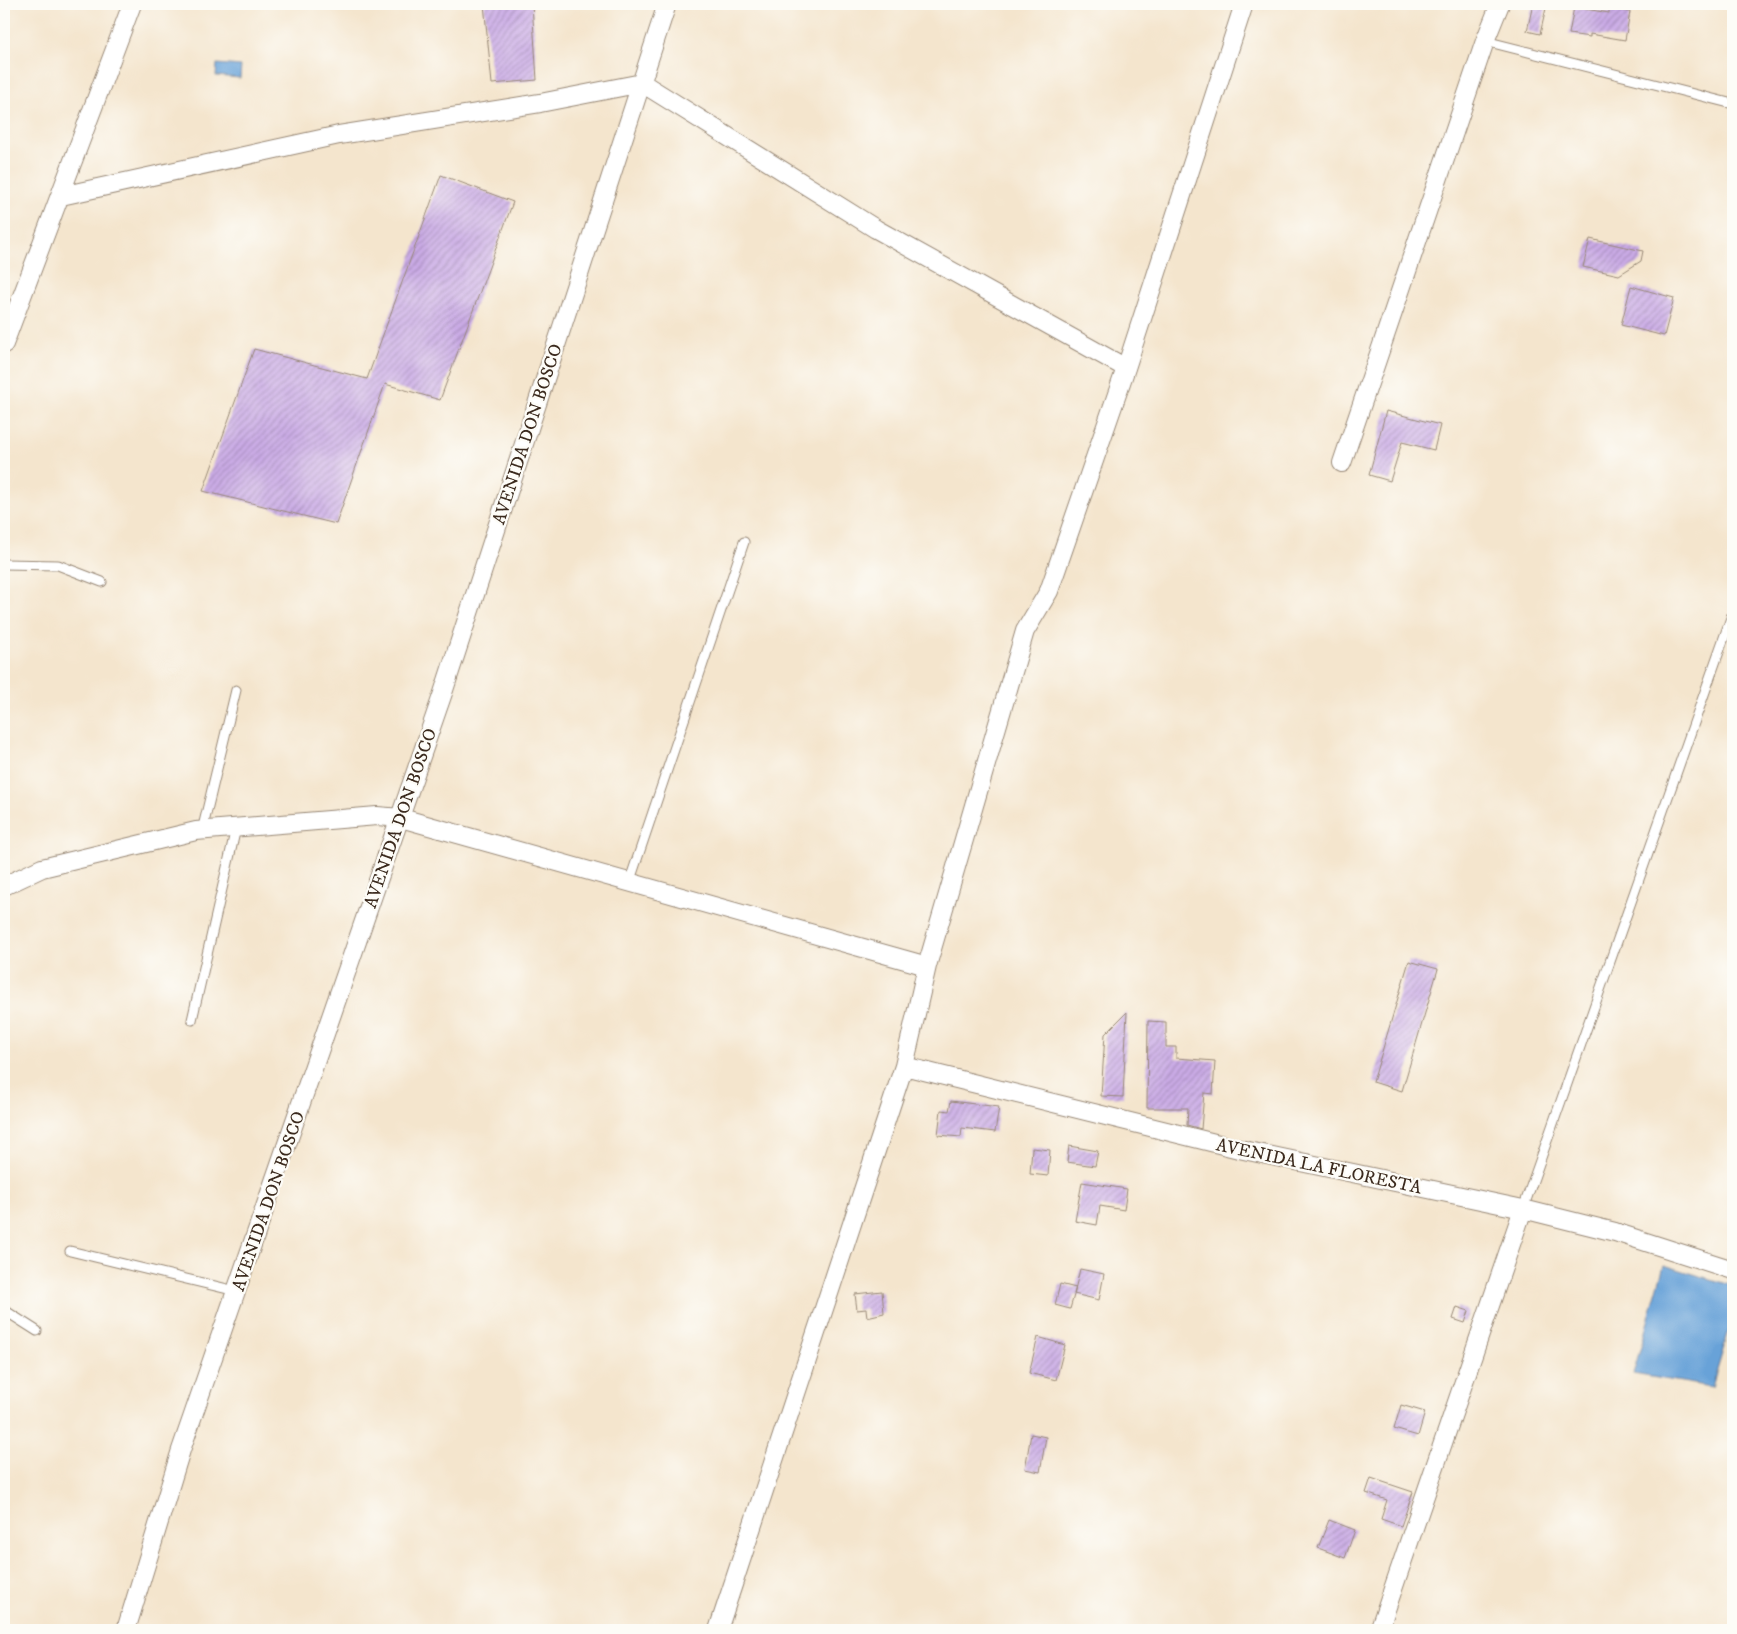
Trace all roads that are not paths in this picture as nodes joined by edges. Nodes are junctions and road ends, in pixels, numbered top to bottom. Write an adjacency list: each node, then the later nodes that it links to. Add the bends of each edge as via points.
1 (132, 4): 8 (street)
2 (668, 4): 6 (street, AVENIDA DON BOSCO)
3 (1244, 4): 10 (street)
4 (1500, 4): 5 (street)
5 (1485, 41): 7 (lane); 11 (street)
6 (642, 83): 8 (street, via 339,135); 10 (street, via 876,229); 17 (street, AVENIDA DON BOSCO)
7 (1733, 104)
8 (62, 196): 9 (street)
9 (4, 344)
10 (1126, 368): 22 (street, via 1050,591 1026,631)
11 (1342, 463)
12 (744, 542): 20 (lane)
13 (4, 564): 14 (lane, via 58,565)
14 (102, 582)
15 (1733, 612): 25 (lane)
16 (236, 690): 19 (lane)
17 (401, 818): 18 (street, via 377,816); 20 (street); 28 (street, AVENIDA DON BOSCO)
18 (236, 828): 19 (street); 23 (lane)
19 (202, 831): 21 (street, via 42,868)
20 (630, 883): 22 (street)
21 (4, 886)
22 (927, 966): 24 (street)
23 (192, 1020)
24 (904, 1066): 25 (street, AVENIDA LA FLORESTA, via 1239,1149); 32 (street)
25 (1523, 1209): 27 (street, AVENIDA LA FLORESTA, via 1615,1232); 33 (street)
26 (70, 1250): 28 (lane)
27 (1733, 1270)
28 (236, 1291): 31 (street, AVENIDA DON BOSCO, via 181,1450)
29 (4, 1310): 30 (lane)
30 (37, 1331)
31 (126, 1630)
32 (718, 1630)
33 (1379, 1630)

